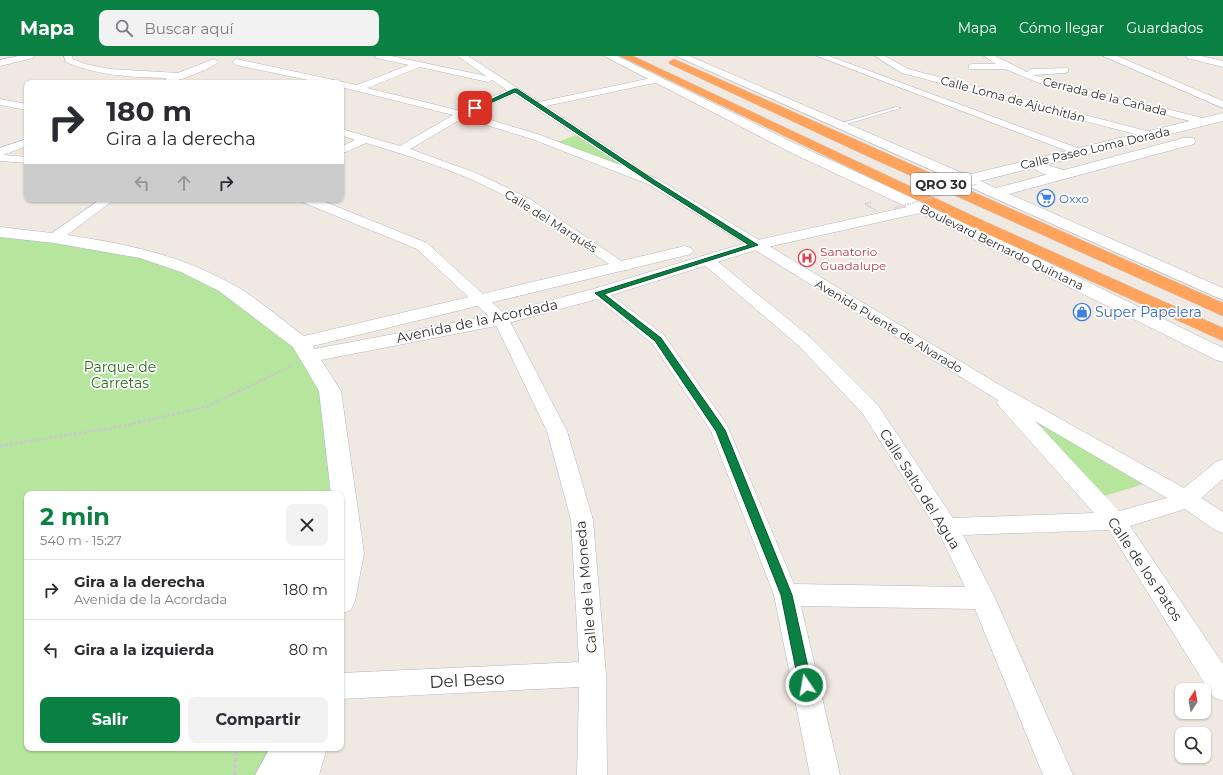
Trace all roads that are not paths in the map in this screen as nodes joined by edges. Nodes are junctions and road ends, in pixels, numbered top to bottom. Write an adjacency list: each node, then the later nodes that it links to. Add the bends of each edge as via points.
1 (30, 56): 17 (street)
2 (68, 56): 24 (street, via 69,60 83,67)
3 (203, 56): 16 (street)
4 (379, 56): 18 (street)
5 (462, 56): 27 (street)
6 (609, 56): 26 (street, Boulevard Bernardo Quintana)
7 (618, 56): 32 (highway, via 703,96)
8 (625, 56): 32 (highway, Boulevard Bernardo Quintana / QRO 30)
9 (660, 56): 53 (highway, QRO 30)
10 (681, 56): 31 (street)
11 (821, 56): 52 (street, Calle Loma de Ajuchitlán)
12 (879, 56): 44 (street, Calle Loma de Ajuchitlán, via 906,71)
13 (988, 56): 20 (street, Cerrada de la Cañada)
14 (1108, 56): 36 (street)
15 (1190, 56): 19 (street)
16 (230, 60): 24 (street); 25 (street)
17 (0, 64)
18 (421, 64): 27 (street); 29 (street)
19 (1223, 64)
20 (1005, 66): 21 (street); 23 (street, Cerrada de la Cañada)
21 (972, 67)
22 (1065, 70): 23 (street)
23 (1020, 73): 40 (street, Cerrada de la Cañada, via 1042,81)
24 (178, 80)
25 (321, 80)
26 (656, 80): 34 (street); 63 (street, Boulevard Bernardo Quintana)
27 (499, 81): 30 (street)
28 (344, 85): 29 (street, Avenida Puente de Alvarado)
29 (358, 88): 38 (street, Avenida Puente de Alvarado)
30 (516, 90): 34 (street); 38 (street)
31 (766, 94): 41 (street); 53 (highway)
32 (720, 101): 75 (highway, Boulevard Bernardo Quintana / QRO 30, via 980,225)
33 (0, 102): 35 (street)
34 (538, 105): 58 (street)
35 (24, 106)
36 (1223, 106): 39 (street, via 1217,111)
37 (898, 108): 41 (lane)
38 (462, 114): 50 (street); 58 (street, Avenida Puente de Alvarado, via 533,136)
39 (1223, 117): 40 (street, Calle Paseo Loma Dorada)
40 (1206, 122): 44 (street, Calle Paseo Loma Dorada)
41 (838, 125): 59 (street)
42 (344, 133): 46 (street, Calle del Marqués)
43 (24, 135): 48 (street)
44 (1150, 135): 52 (street, Calle Paseo Loma Dorada)
45 (1204, 137): 57 (street, Calle Paseo Loma Dorada)
46 (365, 139): 49 (street); 50 (street, Calle del Marqués)
47 (24, 143): 51 (street)
48 (0, 144)
49 (344, 150)
50 (401, 150): 69 (street, Calle del Marqués, via 472,176 525,202)
51 (0, 152)
52 (1079, 152): 56 (street, Calle Paseo Loma Dorada)
53 (872, 154): 73 (highway, QRO 30)
54 (0, 158): 55 (street)
55 (24, 160)
56 (1038, 161): 57 (street, via 1038,166); 59 (street, Calle Paseo Loma Dorada)
57 (1063, 174): 60 (street, Calle Paseo Loma Dorada)
58 (652, 181): 67 (street, Avenida Puente de Alvarado)
59 (972, 182): 60 (street)
60 (995, 193): 71 (street)
61 (105, 202): 66 (street)
62 (314, 202): 72 (street, Calle de la Moneda, via 422,246)
63 (900, 204): 64 (street, Boulevard Bernardo Quintana); 67 (street, Avenida de la Acordada)
64 (922, 208): 67 (street, Avenida de la Acordada); 77 (street, Boulevard Bernardo Quintana)
65 (2, 232): 66 (street)
66 (54, 238): 76 (street, via 143,254 187,268 225,287)
67 (749, 241): 68 (street, Avenida de la Acordada); 69 (street, Avenida de la Acordada); 78 (street, Avenida Puente de Alvarado)
68 (706, 259): 70 (street, Avenida de la Acordada); 85 (street, Calle Salto del Agua, via 805,342 870,409)
69 (623, 267): 72 (street, Avenida de la Acordada)
70 (599, 293): 74 (street, Avenida de la Acordada); 87 (street, via 658,339 720,430)
71 (1223, 295)
72 (481, 300): 74 (street, Calle de la Moneda); 76 (street, Avenida de la Acordada)
73 (1223, 310)
74 (501, 319): 76 (street, Avenida de la Acordada); 89 (street, Calle de la Moneda, via 557,431 582,520)
75 (1223, 335)
76 (299, 355): 80 (street, via 330,391)
77 (1223, 356)
78 (992, 388): 82 (street, Avenida Puente de Alvarado); 83 (street, Calle de los Patos)
79 (1223, 467): 82 (street)
80 (343, 491)
81 (344, 498): 86 (street, via 351,552)
82 (1186, 499): 83 (street); 84 (street, Avenida Puente de Alvarado)
83 (1115, 521): 85 (street); 91 (street, Calle de los Patos)
84 (1223, 524)
85 (947, 527): 88 (street, Calle Salto del Agua)
86 (344, 586)
87 (786, 595): 88 (street); 97 (street)
88 (983, 598): 98 (street, Calle Salto del Agua)
89 (593, 674): 90 (street, Del Beso); 96 (street, Calle de la Moneda)
90 (344, 686)
91 (1223, 688)
92 (285, 751): 94 (street)
93 (309, 751): 95 (street)
94 (270, 775)
95 (302, 775)
96 (592, 775)
97 (825, 775)
98 (1058, 775)

